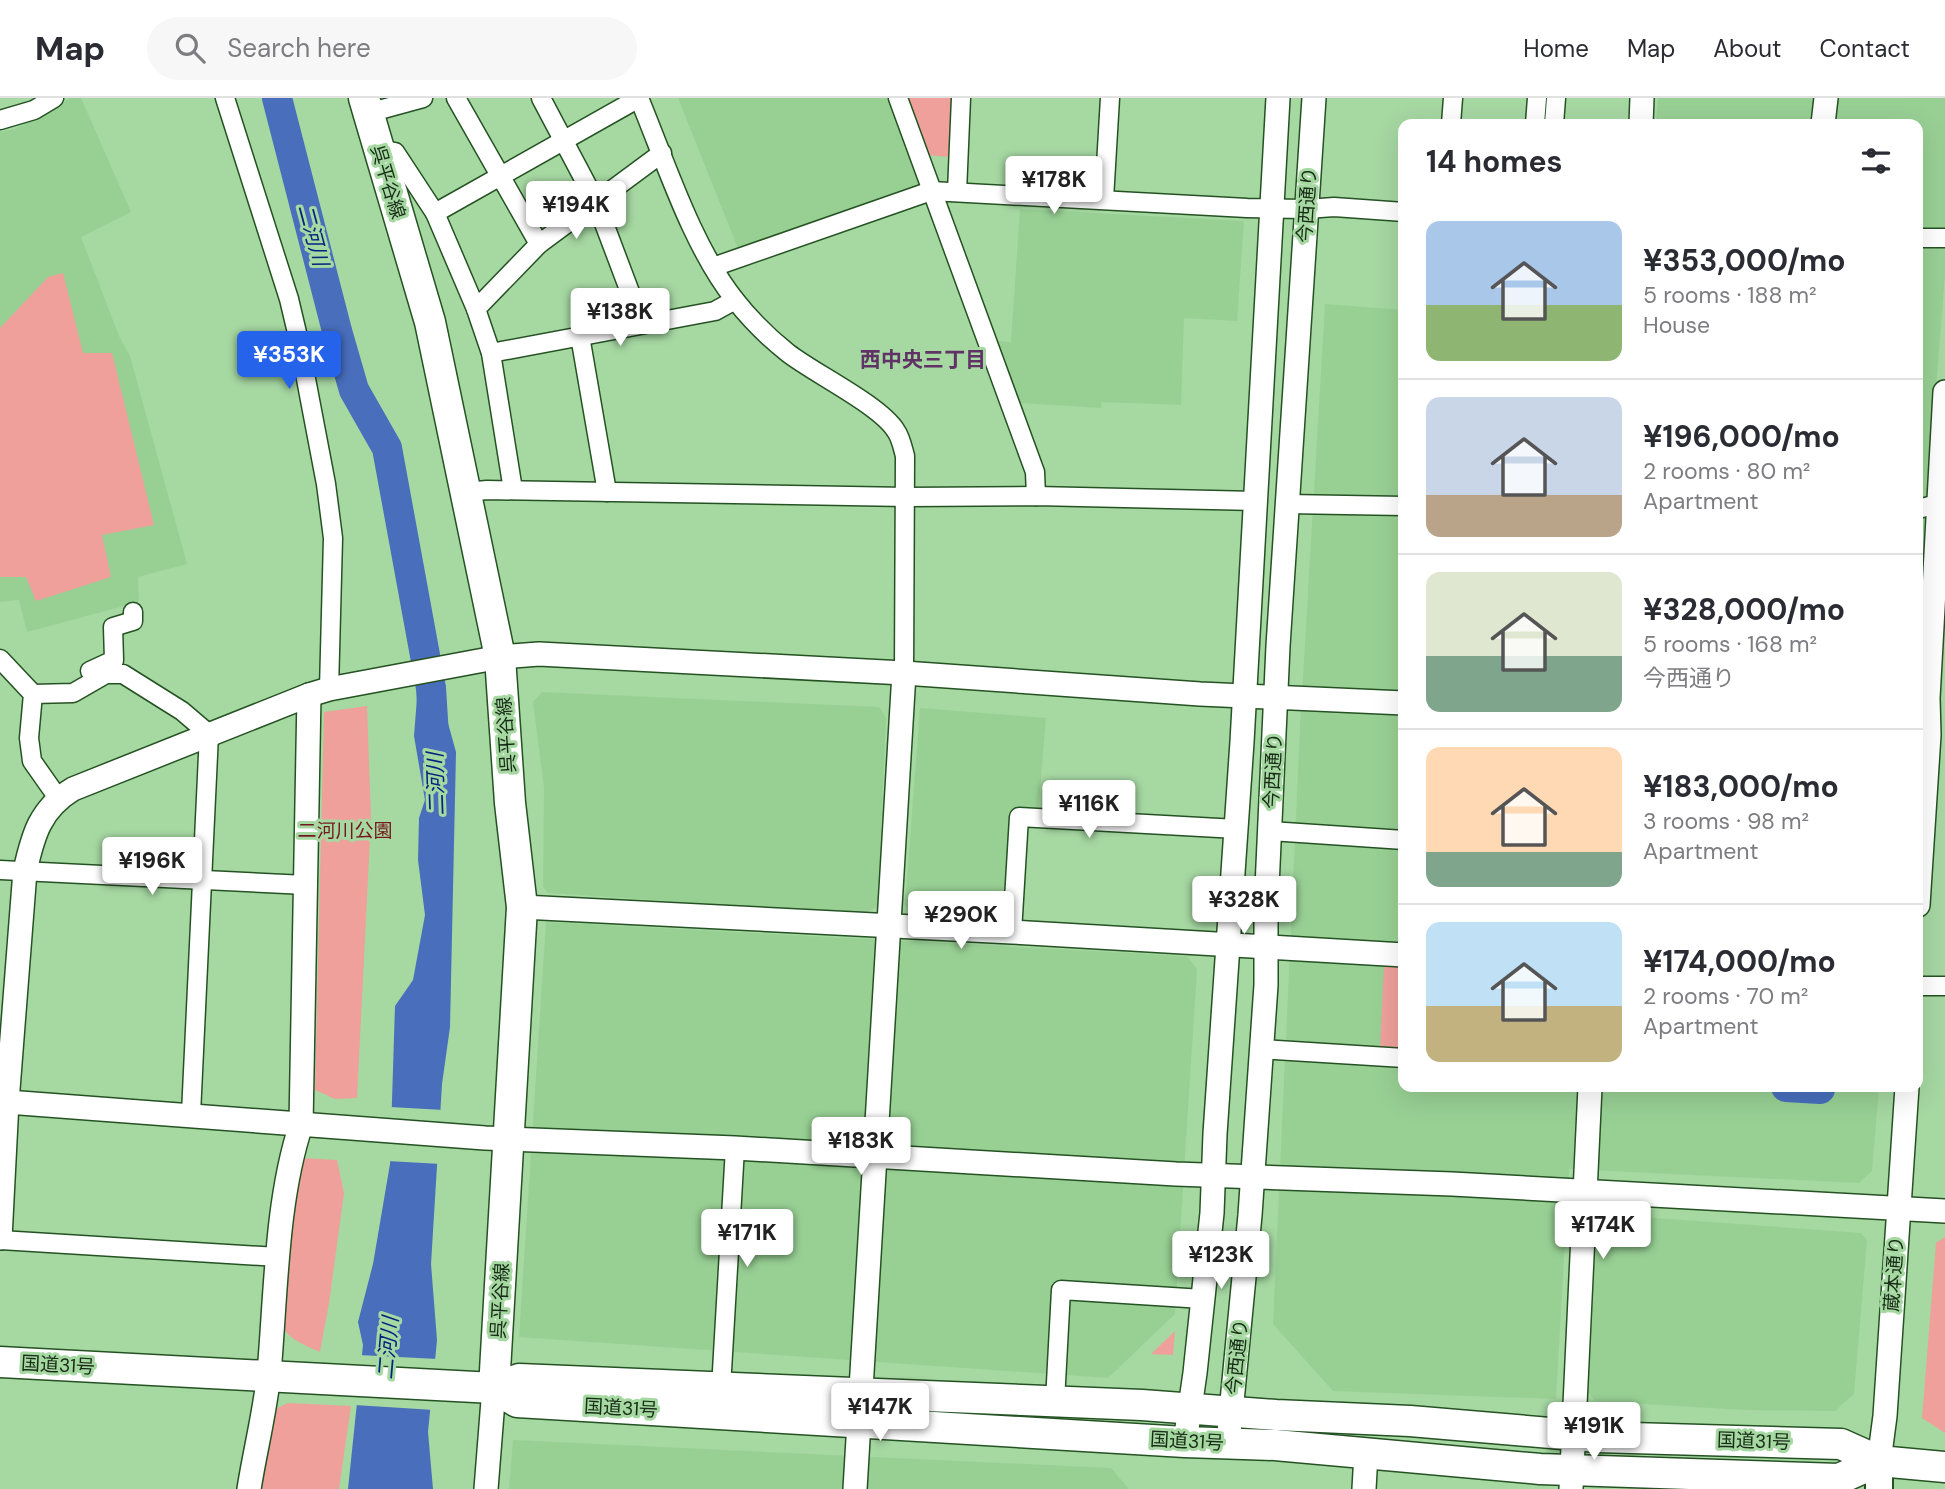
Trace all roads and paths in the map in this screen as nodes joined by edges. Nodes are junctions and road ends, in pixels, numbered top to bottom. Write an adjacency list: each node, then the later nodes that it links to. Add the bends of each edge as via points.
1 (54, 98): 23 (street, via 34,110)
2 (225, 98): 59 (street, via 289,299 326,484 333,538)
3 (423, 98): 17 (street)
4 (456, 98): 27 (street)
5 (541, 98): 24 (street)
6 (639, 98): 24 (street); 26 (street)
7 (898, 98): 28 (street)
8 (961, 98): 29 (street)
9 (1110, 98): 30 (street)
10 (1278, 98): 32 (street, 今西通り)
11 (1314, 98): 33 (street, 今西通り)
12 (1453, 98): 18 (street)
13 (1537, 98): 19 (street)
14 (1556, 98): 20 (street)
15 (1642, 98): 21 (street)
16 (1826, 98): 22 (street)
17 (366, 106): 25 (main road, 呉平谷線)
18 (1451, 119)
19 (1535, 119)
20 (1554, 119)
21 (1641, 119)
22 (1824, 119)
23 (0, 120)
24 (564, 140): 27 (street); 31 (street)
25 (378, 149): 35 (street, via 395,152); 47 (main road, 呉平谷線, via 430,322)
26 (662, 153): 31 (street); 39 (street)
27 (500, 176): 35 (street); 38 (street)
28 (931, 191): 29 (street); 39 (street); 49 (street, via 1035,472)
29 (957, 192): 30 (street)
30 (1104, 199): 32 (street)
31 (596, 202): 38 (street); 42 (street)
32 (1272, 208): 33 (street); 51 (street, 今西通り)
33 (1307, 209): 34 (street); 52 (street, 今西通り)
34 (1398, 212)
35 (435, 213): 41 (street)
36 (1923, 237): 37 (street)
37 (1945, 238)
38 (539, 244): 41 (street)
39 (713, 267): 40 (street)
40 (735, 300): 42 (street, via 716,311); 50 (street, via 788,354 896,431 905,456)
41 (476, 309): 44 (street)
42 (642, 324): 43 (street)
43 (580, 336): 44 (street); 48 (street)
44 (491, 353): 46 (street)
45 (1945, 391): 53 (street)
46 (513, 490): 47 (street); 48 (street)
47 (466, 492): 57 (main road, 呉平谷線)
48 (607, 492): 50 (street)
49 (1036, 496): 50 (street); 51 (street)
50 (906, 497): 58 (street)
51 (1256, 501): 61 (street, 今西通り)
52 (1287, 504): 54 (street); 62 (street, 今西通り)
53 (1934, 505): 65 (street)
54 (1398, 506)
55 (133, 612): 60 (street, via 133,621 113,627 114,660 68,683 43,685)
56 (0, 659): 60 (street)
57 (490, 659): 58 (street, via 539,654); 59 (street); 75 (main road, 呉平谷線)
58 (904, 673): 61 (street); 76 (street)
59 (319, 692): 64 (street); 74 (street)
60 (38, 694): 64 (street, via 74,693 106,674 122,674 182,711); 66 (street, via 29,738 32,761)
61 (1244, 696): 62 (street); 67 (street, 今西通り)
62 (1276, 697): 63 (street); 68 (street, 今西通り)
63 (1398, 703)
64 (209, 734): 66 (street); 73 (street)
65 (1931, 735): 70 (street)
66 (58, 798): 72 (street, via 41,819)
67 (1237, 829): 77 (street, via 1019,817); 78 (street, 今西通り)
68 (1270, 831): 69 (street); 79 (street, 今西通り)
69 (1398, 840)
70 (1923, 840)
71 (0, 870): 72 (street)
72 (25, 871): 73 (street); 81 (street)
73 (200, 880): 74 (street); 89 (street)
74 (306, 885): 90 (street)
75 (522, 907): 76 (street); 91 (main road, 呉平谷線)
76 (889, 925): 77 (street); 93 (street)
77 (1012, 932): 78 (street)
78 (1229, 946): 79 (street); 94 (street, 今西通り)
79 (1266, 947): 80 (street); 84 (street, 今西通り)
80 (1398, 955)
81 (8, 980): 88 (street)
82 (1923, 986): 83 (street)
83 (1945, 986)
84 (1260, 1049): 85 (street); 95 (street, 今西通り)
85 (1398, 1058)
86 (1590, 1092): 96 (street)
87 (1907, 1092): 97 (street, 蔵本通り)
88 (4, 1101): 89 (street); 99 (street)
89 (191, 1114): 90 (street)
90 (301, 1125): 91 (street); 100 (street, via 292,1153)
91 (497, 1138): 92 (street); 104 (main road, 呉平谷線)
92 (735, 1148): 93 (street); 105 (street)
93 (874, 1156): 94 (street); 107 (street)
94 (1214, 1174): 95 (street); 101 (street, 今西通り)
95 (1252, 1176): 96 (street); 109 (street, 今西通り)
96 (1585, 1191): 97 (street); 110 (street)
97 (1898, 1209): 98 (street); 115 (street, 蔵本通り)
98 (1945, 1211)
99 (0, 1239): 100 (street)
100 (278, 1258): 103 (street)
101 (1203, 1299): 106 (street, via 1061,1290); 108 (street, 今西通り)
102 (0, 1362): 103 (main road, 国道31号)
103 (268, 1377): 104 (main road, 国道31号); 117 (street)
104 (482, 1387): 105 (main road, 国道31号, via 519,1379); 107 (main road, 国道31号, via 517,1402); 118 (street)
105 (721, 1388): 107 (main road, 国道31号)
106 (1055, 1401): 107 (main road, 国道31号); 108 (main road, 国道31号)
107 (860, 1407): 111 (main road, 国道31号); 119 (street)
108 (1189, 1408): 109 (main road, 国道31号); 111 (street, 今西通り)
109 (1231, 1410): 110 (main road, 国道31号); 112 (street, 今西通り)
110 (1573, 1434): 115 (main road, 国道31号, via 1842,1444); 116 (street)
111 (1185, 1442): 112 (main road, 国道31号)
112 (1228, 1443): 113 (main road, 国道31号)
113 (1367, 1454): 116 (main road, 国道31号); 120 (street)
114 (1945, 1467): 115 (main road, 国道31号)
115 (1879, 1475): 116 (main road, 国道31号)
116 (1572, 1480)
117 (249, 1489)
118 (486, 1489)
119 (855, 1489)
120 (1364, 1489)

